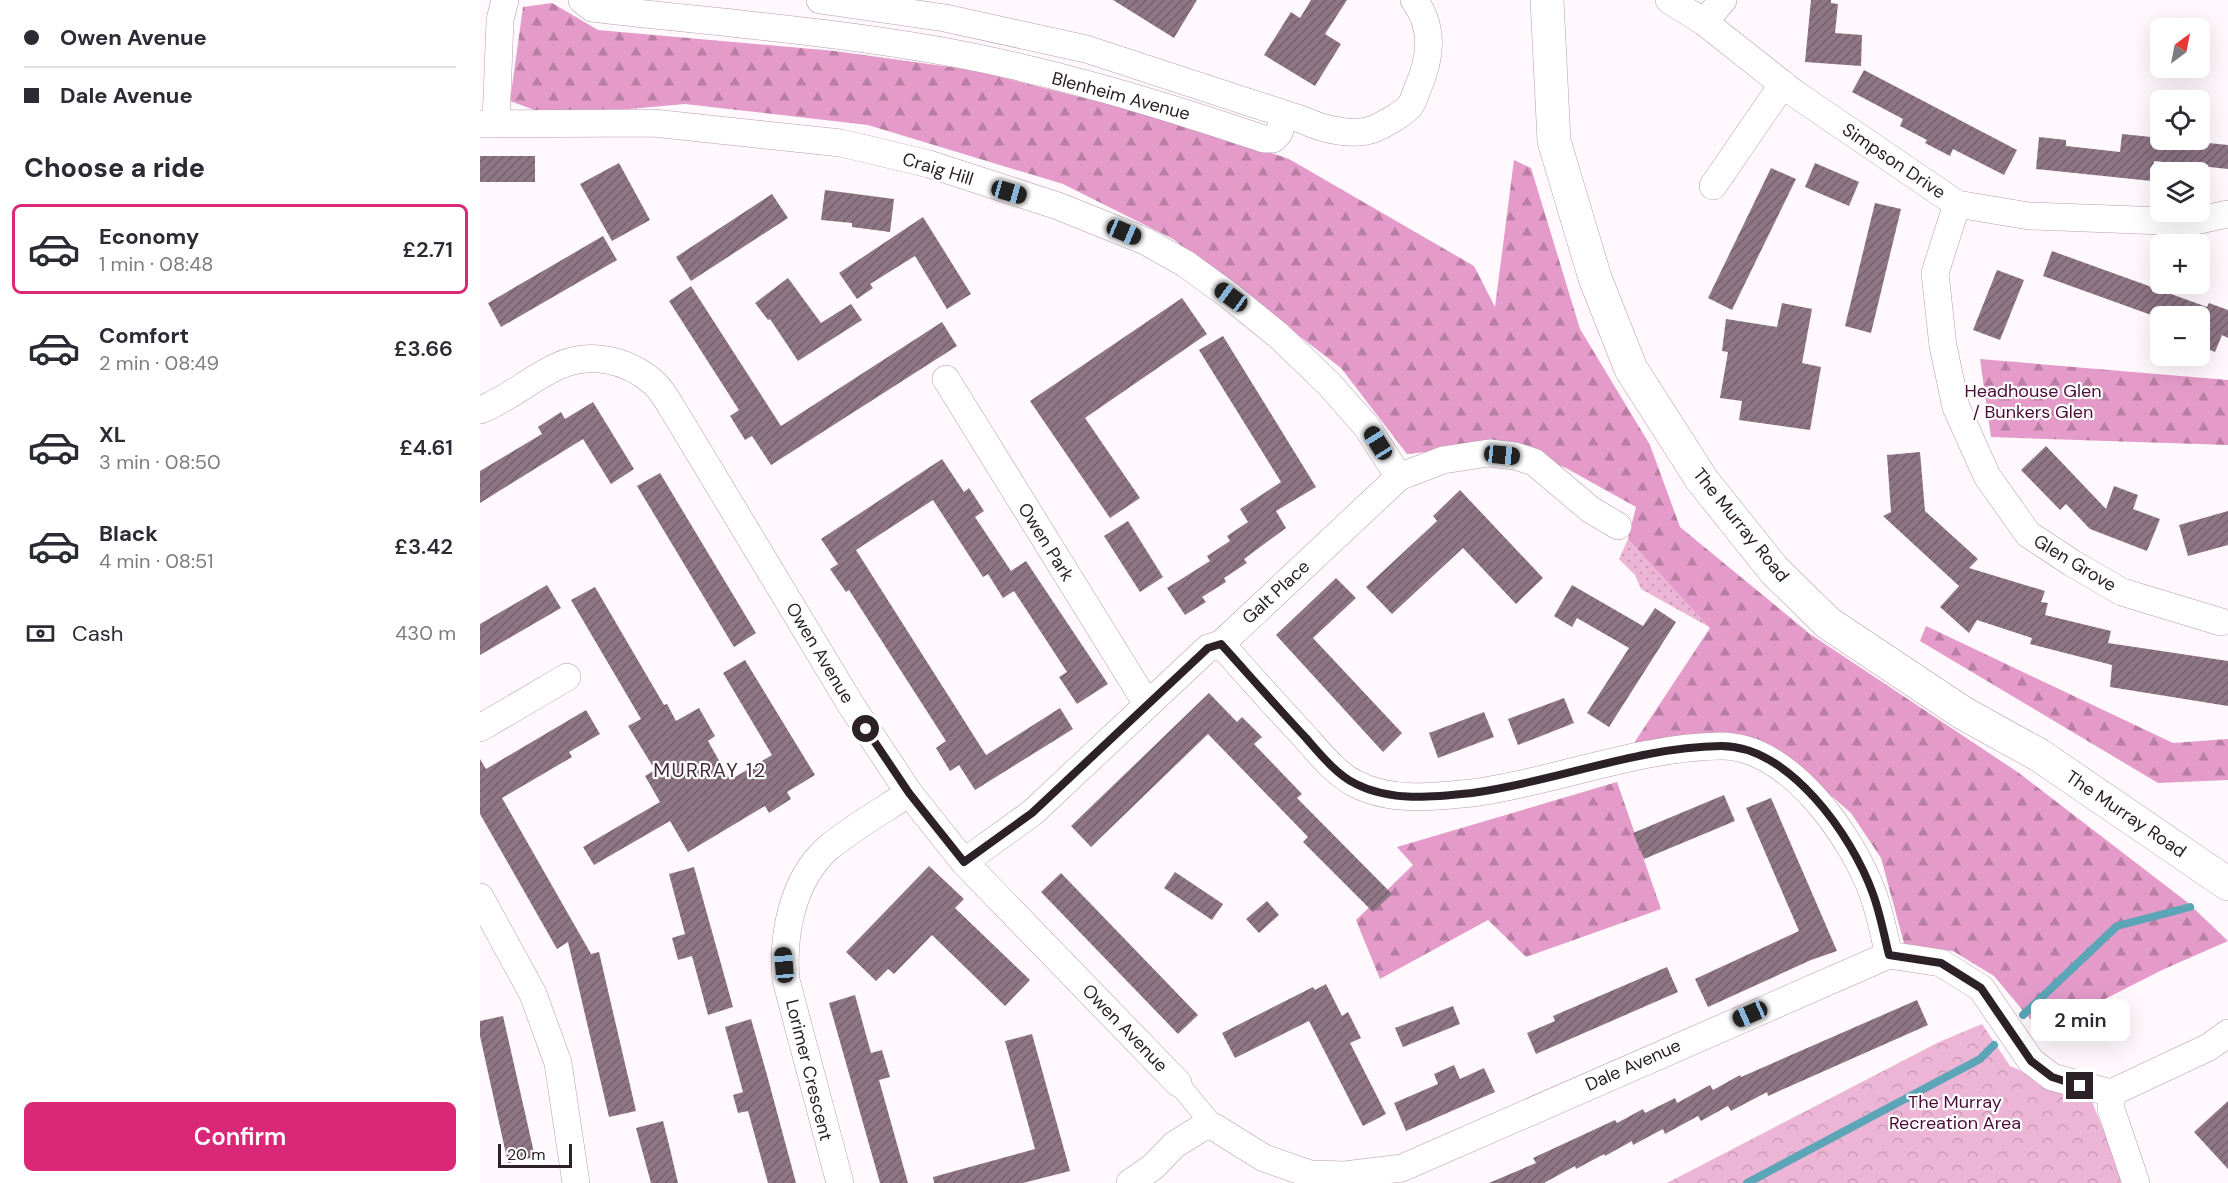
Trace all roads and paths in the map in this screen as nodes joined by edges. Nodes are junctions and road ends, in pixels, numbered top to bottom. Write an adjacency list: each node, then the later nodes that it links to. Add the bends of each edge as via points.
1 (505, 0): 13 (street)
2 (582, 0): 10 (street, Blenheim Avenue, via 592,8)
3 (820, 0): 8 (street, Blenheim Avenue)
4 (1414, 0): 12 (street, Blenheim Avenue, via 1422,11 1431,45 1424,74 1409,107 1374,129 1348,131 1320,128)
5 (1546, 0): 28 (street, The Murray Road, via 1554,141 1595,278 1631,369 1702,480 1774,570 1828,623 1963,713 2039,755)
6 (1670, 0): 9 (street, Simpson Drive)
7 (1723, 0): 9 (street)
8 (945, 18): 10 (street); 12 (street, Blenheim Avenue, via 1086,49)
9 (1704, 22): 11 (street, Simpson Drive)
10 (940, 51): 12 (street, Blenheim Avenue, via 1149,100 1264,139 1273,139 1279,133)
11 (1783, 84): 14 (street); 15 (street, Simpson Drive)
12 (1285, 114)
13 (488, 123): 19 (street, Craig Hill, via 653,123 841,143 929,164 1058,206 1145,241 1186,264 1231,297 1329,384 1367,427)
14 (1713, 186)
15 (1957, 204): 16 (street, Simpson Drive, via 2029,216 2190,222); 21 (street, Glen Grove, via 1935,273 1943,346 1956,407 1987,476 2028,534 2072,563 2122,592)
16 (2228, 214)
17 (946, 379): 24 (street, Owen Park)
18 (480, 410): 26 (street, Owen Avenue, via 556,366 579,359 604,359 630,366 655,384)
19 (1399, 477): 20 (street, Galt Place, via 1443,460 1489,453 1515,456 1533,462 1591,510); 22 (street, Galt Place)
20 (1618, 526)
21 (2226, 619)
22 (1221, 644): 24 (street, Galt Place, via 1208,648); 30 (street, via 1327,761 1355,784 1393,797 1505,788 1682,750 1723,746 1757,752 1785,770 1812,795 1843,836 1872,892)
23 (567, 677): 25 (street)
24 (1147, 704): 27 (street, Galt Place, via 1032,813)
25 (480, 728)
26 (909, 793): 27 (street, Owen Avenue); 36 (street, Lorimer Crescent, via 827,849 800,884 783,950 786,980)
27 (964, 862): 32 (street, Owen Avenue)
28 (2227, 883)
29 (480, 897): 35 (street, via 533,994 558,1063)
30 (1889, 955): 33 (street, via 1941,963 1981,988 2031,1061 2052,1077); 34 (street, Dale Avenue, via 1402,1168 1310,1174 1264,1158)
31 (2228, 1033): 33 (street, via 2209,1047)
32 (1178, 1083): 34 (street, Owen Avenue)
33 (2111, 1093): 38 (street, via 2111,1109)
34 (1214, 1127): 37 (street, via 1195,1131)
35 (576, 1183)
36 (840, 1183)
37 (1130, 1183)
38 (2136, 1183)

